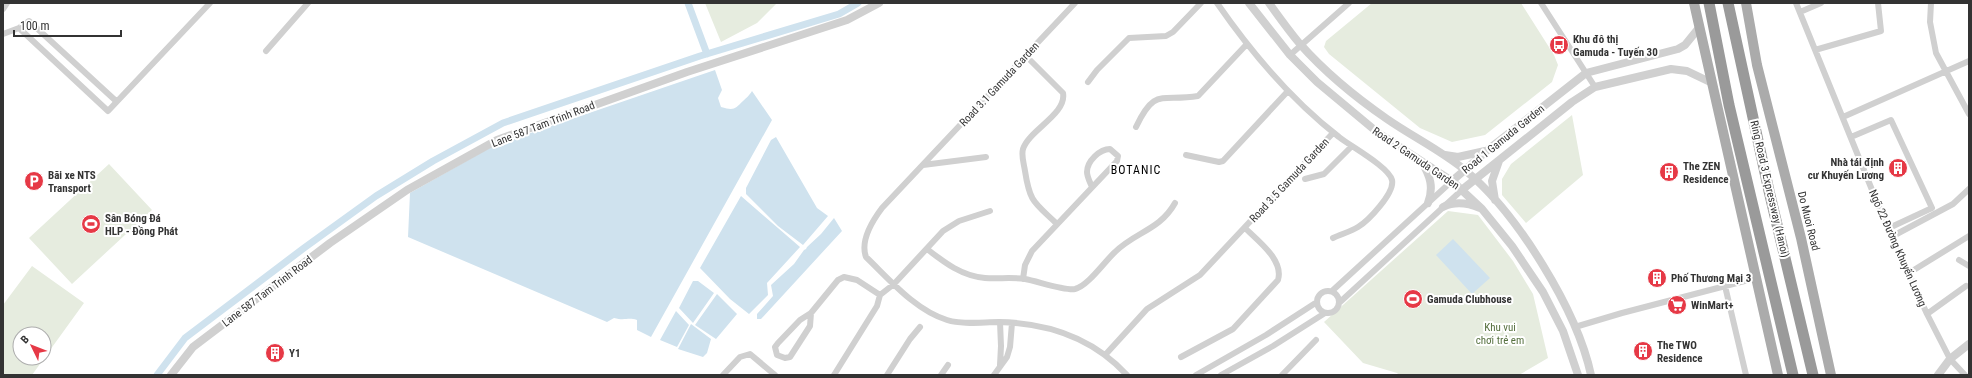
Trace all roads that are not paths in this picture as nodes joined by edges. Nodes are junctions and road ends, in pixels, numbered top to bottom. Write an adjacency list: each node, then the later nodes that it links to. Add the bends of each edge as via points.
1 (7, 3): 20 (street)
2 (210, 3): 40 (street)
3 (308, 3): 28 (street)
4 (879, 3): 103 (street, Lane 587 Tam Trinh Road, via 847,20 687,72 497,140 407,190 338,237 193,347)
5 (1075, 3): 31 (street, Road 3.1 Gamuda Garden)
6 (1201, 3): 36 (street, via 1166,36 1129,38)
7 (1217, 3): 26 (street)
8 (1249, 3): 30 (street, Road 2 Gamuda Garden)
9 (1269, 3): 25 (street, Road 2 Gamuda Garden)
10 (1349, 3): 25 (street)
11 (1541, 3): 35 (street)
12 (1694, 3): 23 (main road)
13 (1709, 3): 118 (highway, Ring Road 3 Expressway (Hanoi), via 1729,105)
14 (1728, 3): 119 (highway, Ring Road 3 Expressway (Hanoi))
15 (1746, 3): 120 (main road, Do Muoi Road, via 1757,65 1801,238)
16 (1796, 3): 21 (street, Ngõ 22 Đường Khuyến Lương)
17 (1821, 3): 21 (street)
18 (1878, 3): 27 (street, via 1881,31)
19 (1931, 3): 34 (street, via 1932,37)
20 (3, 9)
21 (1800, 12): 27 (street, Ngõ 22 Đường Khuyến Lương)
22 (19, 28): 24 (street); 29 (street, via 29,21); 33 (street)
23 (1698, 29): 35 (street, Road 1 Gamuda Garden, via 1685,45 1678,49); 37 (main road)
24 (3, 34)
25 (1300, 44): 30 (street); 49 (street, Road 2 Gamuda Garden, via 1328,71 1387,119)
26 (1246, 45): 39 (street, Road 3.5 Gamuda Garden); 43 (street, via 1198,96 1160,98 1152,101 1143,111)
27 (1815, 50): 42 (street, Ngõ 22 Đường Khuyến Lương)
28 (266, 51)
29 (64, 53): 33 (street); 40 (street)
30 (1290, 55): 52 (street, Road 2 Gamuda Garden, via 1352,112 1377,132)
31 (1026, 56): 53 (street, Road 3.1 Gamuda Garden); 67 (street, via 1058,87 1064,98 1060,108 1028,143 1023,153 1030,196)
32 (1969, 61): 34 (street)
33 (56, 62): 40 (street, via 108,111)
34 (1944, 71): 41 (street); 42 (street)
35 (1586, 73): 38 (street); 47 (street, Road 1 Gamuda Garden)
36 (1088, 82)
37 (1710, 82): 38 (street, Road 1 Gamuda Garden, via 1687,71 1671,69); 77 (main road)
38 (1595, 87): 51 (street, Road 1 Gamuda Garden)
39 (1288, 91): 44 (street, Road 3.5 Gamuda Garden); 48 (street, via 1223,161)
40 (116, 101)
41 (1969, 114)
42 (1843, 117): 45 (street, Ngõ 22 Đường Khuyến Lương)
43 (1136, 127)
44 (1333, 133): 46 (street, Road 3.5 Gamuda Garden); 68 (street, Road 3.5 Gamuda Garden)
45 (1851, 136): 69 (street, Ngõ 22 Đường Khuyến Lương); 69 (street, via 1891,120 1932,208)
46 (1351, 147): 55 (street, Road 3.5 Gamuda Garden, via 1329,170 1317,177); 72 (street, Road 3.5 Gamuda Garden, via 1385,170 1393,184 1386,199 1363,224)
47 (1489, 149): 49 (street, via 1458,157); 54 (street, Road 1 Gamuda Garden)
48 (1186, 155)
49 (1443, 155): 54 (street, Road 2 Gamuda Garden)
50 (986, 157): 53 (street)
51 (1500, 159): 56 (street, Road 1 Gamuda Garden); 61 (street, via 1492,181)
52 (1422, 161): 57 (street, Road 2 Gamuda Garden); 63 (street, via 1431,182)
53 (924, 165): 79 (street, Road 3.1 Gamuda Garden, via 874,218 865,244 866,257)
54 (1465, 170): 56 (street, Road 2 Gamuda Garden); 57 (street, Road 1 Gamuda Garden)
55 (1305, 179)
56 (1475, 179): 59 (street, Road 1 Gamuda Garden); 61 (street, Road 2 Gamuda Garden)
57 (1452, 181): 59 (street, Road 2 Gamuda Garden); 63 (street, Road 1 Gamuda Garden)
58 (1092, 187): 58 (street, via 1117,161 1118,156 1110,149 1100,152 1088,165 1087,172); 67 (street)
59 (1463, 189): 64 (street, Road 1 Gamuda Garden); 65 (street, Road 2 Gamuda Garden)
60 (1969, 190): 70 (street, via 1953,204)
61 (1495, 201): 92 (street, via 1523,236 1554,284)
62 (1175, 203): 78 (street, via 1158,225 1123,245 1084,285 1074,289)
63 (1428, 203): 82 (street, Road 1 Gamuda Garden)
64 (1443, 207): 65 (street, via 1461,203); 85 (street, Road 1 Gamuda Garden)
65 (1482, 209): 93 (street, Road 2 Gamuda Garden, via 1512,246 1543,292)
66 (990, 211): 73 (street, via 950,226)
67 (1057, 224): 78 (street, via 1032,251 1025,265)
68 (1245, 228): 98 (street, Road 3.5 Gamuda Garden, via 1200,275 1147,309); 99 (street, Road 3.5 Gamuda Garden, via 1263,245 1277,264 1280,274 1278,280 1233,329)
69 (1889, 228): 70 (street, Ngõ 22 Đường Khuyến Lương)
70 (1893, 236): 76 (street, Ngõ 22 Đường Khuyến Lương)
71 (1969, 236): 76 (street)
72 (1332, 238)
73 (927, 249): 78 (street, via 944,262 969,275); 79 (street)
74 (1959, 260): 75 (street)
75 (1969, 266)
76 (1909, 273): 88 (street, Ngõ 22 Đường Khuyến Lương)
77 (1756, 278): 80 (street); 117 (main road)
78 (1023, 279)
79 (894, 284): 83 (street); 89 (street, Road 3.1 Gamuda Garden, via 913,301 948,320)
80 (1725, 286): 92 (street); 116 (street)
81 (1968, 287): 88 (street)
82 (1332, 291): 84 (street, via 1322,293); 85 (street)
83 (880, 295): 86 (street, via 856,280 844,277 838,280); 106 (street, via 877,306)
84 (1317, 302): 87 (street, via 1321,311); 94 (street)
85 (1339, 302): 87 (street, via 1335,310)
86 (811, 313): 86 (street, via 800,320 778,343 775,347 777,355 790,357 810,326)
87 (1325, 313): 97 (street)
88 (1927, 314): 100 (street, Ngõ 22 Đường Khuyến Lương)
89 (1000, 322): 90 (street, Road 3.1 Gamuda Garden); 102 (street)
90 (1012, 323): 98 (street, Road 3.1 Gamuda Garden, via 1033,324 1070,334); 102 (street, via 1010,347 1007,357)
91 (920, 327): 107 (street)
92 (1575, 327): 93 (street); 115 (street)
93 (1563, 331): 114 (street, Road 2 Gamuda Garden)
94 (1266, 335): 97 (street); 111 (street)
95 (1316, 340): 113 (street)
96 (1969, 344): 100 (street)
97 (1273, 346): 112 (street)
98 (1106, 354): 110 (street, Road 3.1 Gamuda Garden)
99 (1180, 357)
100 (1950, 360): 121 (street); 122 (street, Ngõ 22 Đường Khuyến Lương)
101 (948, 365): 108 (street)
102 (1000, 365): 109 (street)
103 (171, 375)
104 (723, 375): 105 (street, via 740,357 750,354)
105 (775, 375)
106 (834, 375)
107 (887, 375)
108 (941, 375)
109 (994, 375)
110 (1127, 375)
111 (1196, 375)
112 (1221, 375)
113 (1282, 375)
114 (1578, 375)
115 (1591, 375)
116 (1746, 375)
117 (1778, 375)
118 (1793, 375)
119 (1813, 375)
120 (1831, 375)
121 (1938, 375)
122 (1965, 375)

